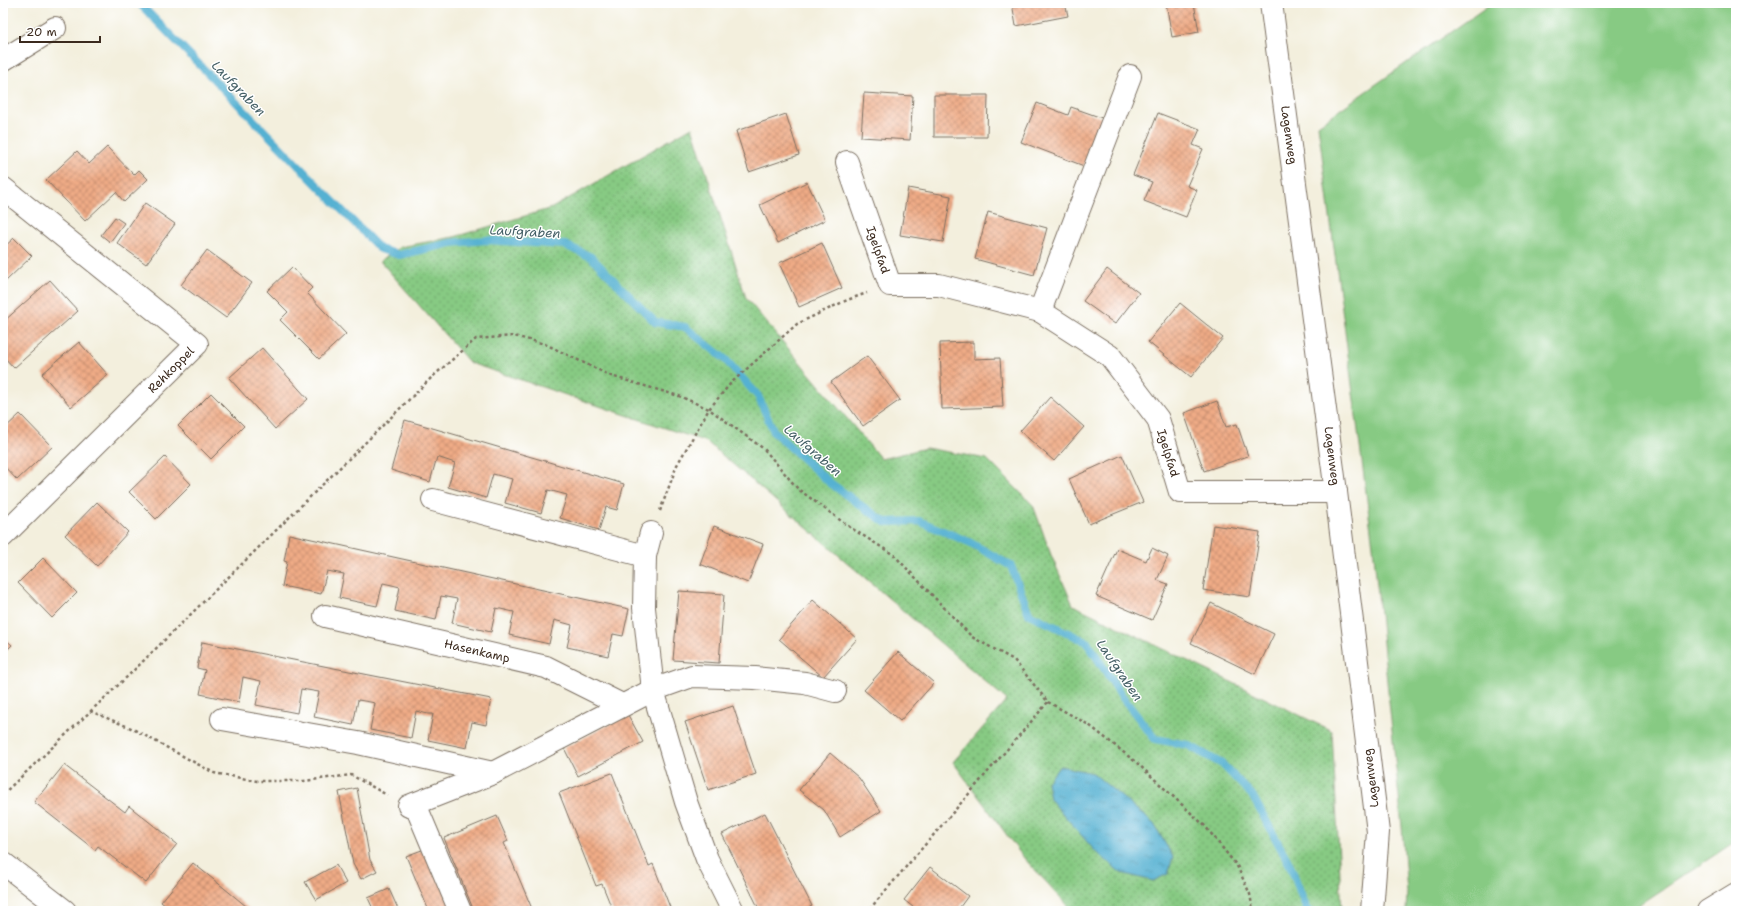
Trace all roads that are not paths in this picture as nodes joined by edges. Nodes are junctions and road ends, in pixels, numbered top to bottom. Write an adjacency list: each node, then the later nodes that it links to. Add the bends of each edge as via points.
1 (1271, 3): 8 (street, Lagenweg)
2 (55, 28): 3 (street)
3 (3, 60)
4 (1130, 76): 7 (street)
5 (847, 162): 7 (street, Igelpfad, via 890,285 939,285)
6 (3, 188): 11 (street, Rehkoppel, via 197,344)
7 (1040, 311): 8 (street, Igelpfad, via 1110,356 1158,420 1180,492)
8 (1336, 492): 24 (street, Lagenweg, via 1378,832)
9 (433, 500): 12 (street)
10 (651, 533): 12 (street)
11 (3, 536)
12 (646, 556): 14 (street, via 644,608)
13 (325, 616): 16 (street, Hasenkamp, via 546,667)
14 (653, 690): 15 (street, via 692,676 805,683); 16 (street); 23 (street, via 686,802 707,859)
15 (835, 691)
16 (622, 705): 18 (street)
17 (222, 719): 18 (street, via 358,743)
18 (493, 773): 22 (street, via 412,805)
19 (3, 863): 21 (street)
20 (1736, 894): 25 (street)
21 (65, 911)
22 (460, 911)
23 (733, 911)
24 (1372, 911)
25 (1708, 911)

